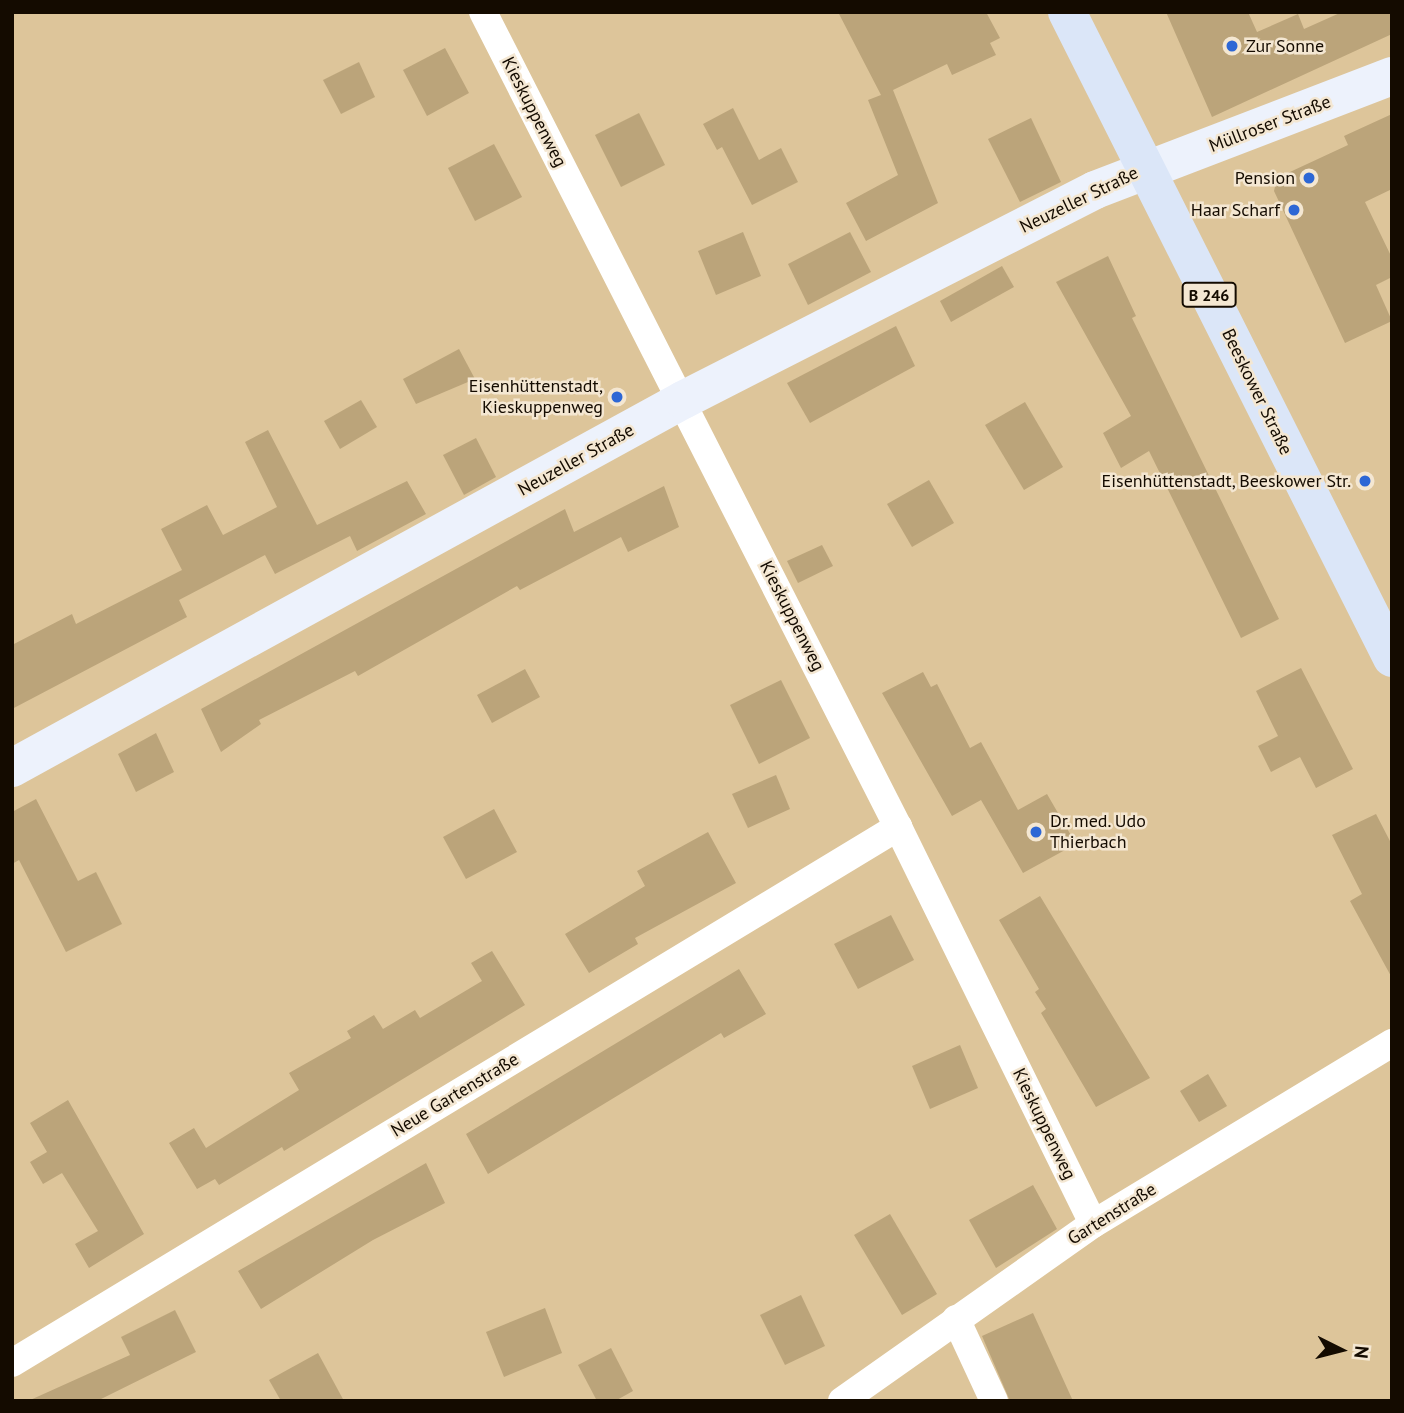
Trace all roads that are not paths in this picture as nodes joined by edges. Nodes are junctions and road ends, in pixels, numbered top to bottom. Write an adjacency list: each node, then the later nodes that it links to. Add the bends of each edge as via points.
1 (483, 12): 5 (street, Kieskuppenweg)
2 (1067, 12): 4 (main road, Beeskower Straße / B 246)
3 (1392, 76): 4 (main road, Müllroser Straße, via 1229,142)
4 (1147, 167): 5 (main road, Neuzeller Straße); 6 (main road, Beeskower Straße / B 246)
5 (684, 400): 7 (main road, Neuzeller Straße); 8 (street, Kieskuppenweg)
6 (1392, 657)
7 (12, 768)
8 (898, 827): 10 (street, Kieskuppenweg); 12 (street, Neue Gartenstraße)
9 (1392, 1043): 10 (street, Gartenstraße)
10 (1093, 1224): 11 (street, Gartenstraße)
11 (956, 1320): 13 (street, Gartenstraße); 14 (street)
12 (12, 1363)
13 (842, 1401)
14 (994, 1401)

